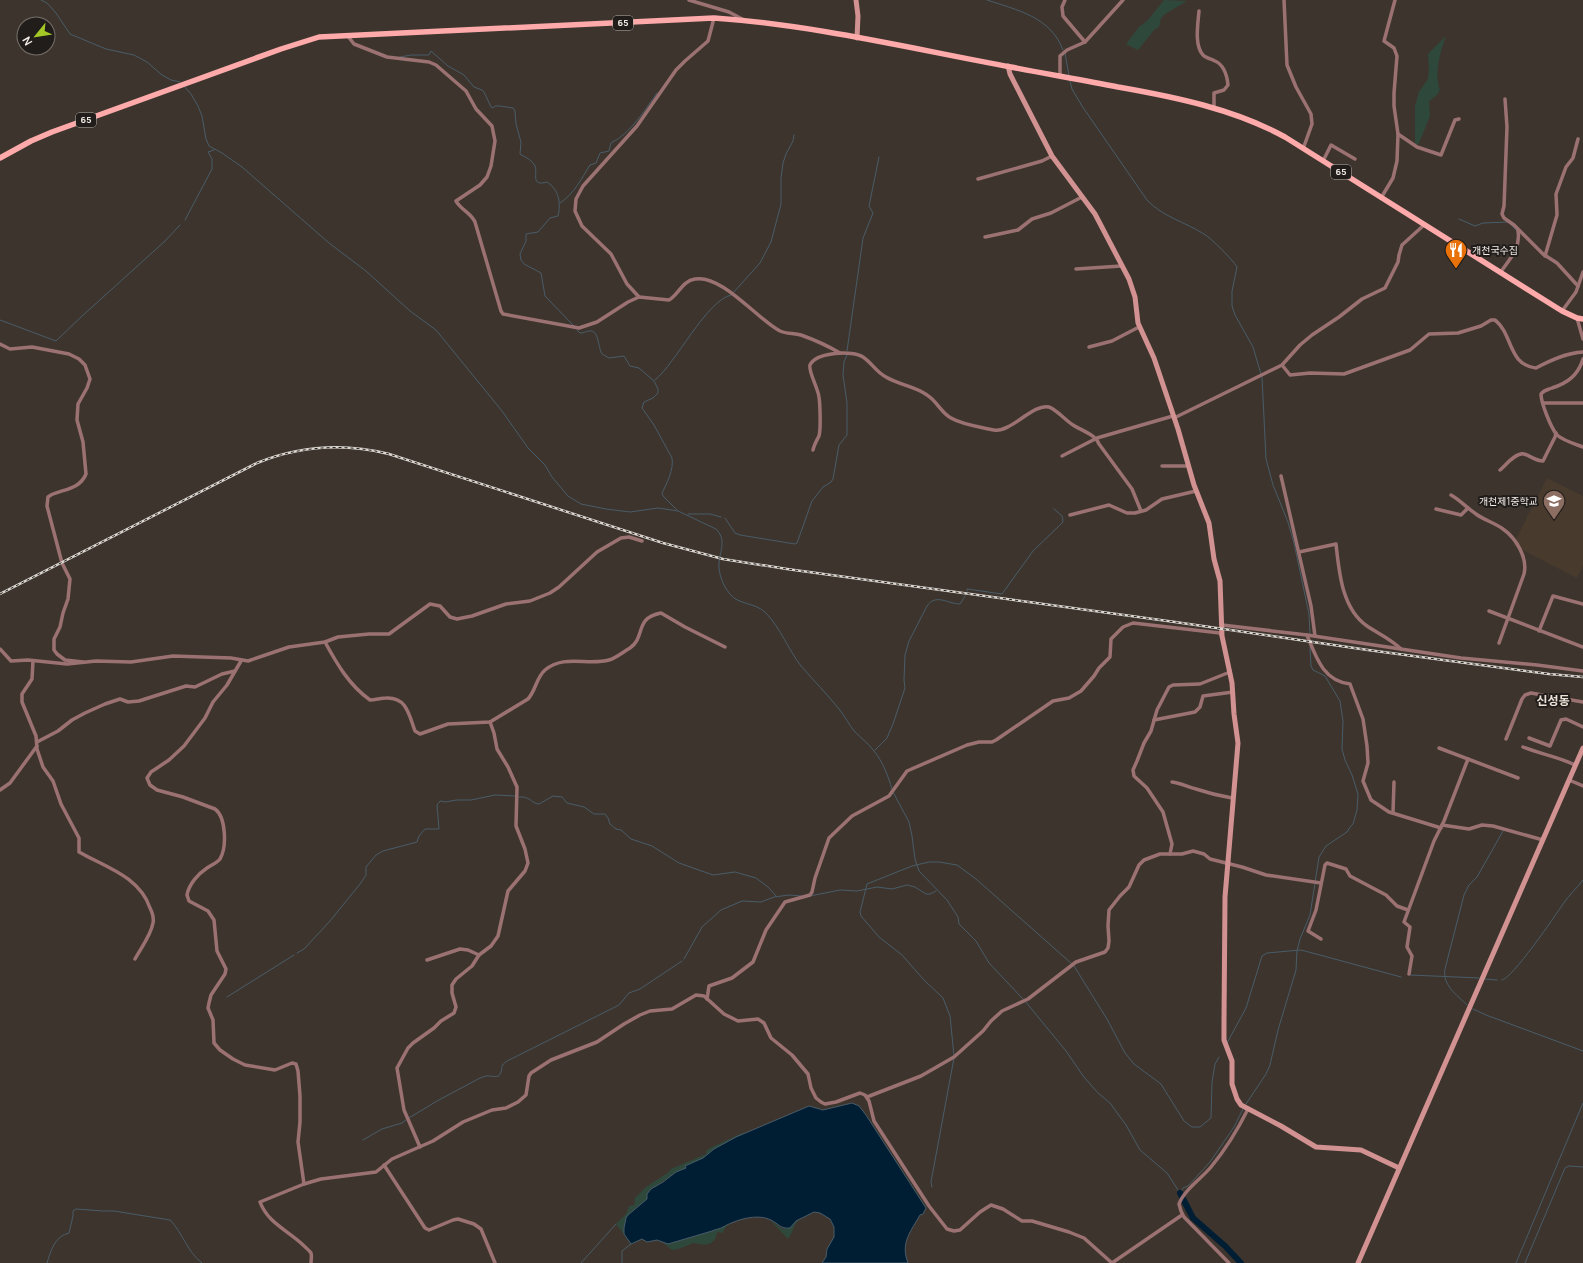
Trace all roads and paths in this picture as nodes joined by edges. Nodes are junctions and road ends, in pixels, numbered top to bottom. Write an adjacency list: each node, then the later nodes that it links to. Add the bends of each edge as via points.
1 (689, 0): 9 (street, via 729,12)
2 (856, 0): 11 (street)
3 (1065, 0): 12 (street, via 1062,7 1063,16)
4 (1124, 0): 12 (street)
5 (1284, 0): 20 (street, via 1287,65 1311,114 1312,124)
6 (1395, 0): 18 (street, via 1384,42 1394,48 1397,56 1394,102)
7 (1199, 11): 16 (street, via 1200,50 1205,57 1220,64 1228,85 1224,90 1214,93)
8 (714, 18): 9 (main road, 65); 10 (main road, 65); 37 (street, via 708,41 676,70 637,126 583,186 576,199 575,211 582,226 611,254 627,284)
9 (745, 21): 11 (main road, 65)
10 (347, 35): 22 (main road, 65, via 309,39 40,137); 37 (street, via 354,44 387,57 436,65 466,91 476,109 492,126 495,141 489,173 483,182 456,201 476,222 503,314 579,328 597,322)
11 (857, 38): 13 (main road, 65)
12 (1085, 42): 14 (street, via 1066,50 1059,58)
13 (1008, 66): 14 (main road, 65); 21 (street)
14 (1062, 77): 16 (main road, 65, via 1157,94)
15 (1505, 99): 29 (street, via 1507,134 1502,214)
16 (1214, 109): 20 (main road, 65, via 1269,128)
17 (1459, 119): 18 (street, via 1455,120 1441,155 1417,147)
18 (1398, 134): 27 (street, via 1395,172)
19 (1578, 139): 31 (street, via 1573,158 1566,167 1556,194 1557,215)
20 (1302, 149): 24 (main road, 65)
21 (1052, 156): 25 (street); 26 (street)
22 (0, 158)
23 (1355, 159): 24 (street, via 1332,145)
24 (1323, 161): 27 (main road, 65)
25 (978, 179)
26 (1082, 197): 30 (street, via 1051,213 1032,219 1018,230); 32 (street, via 1097,218)
27 (1381, 198): 28 (main road, 65)
28 (1424, 225): 35 (main road, 65); 47 (street, via 1402,245 1398,262 1384,288 1362,299 1312,334)
29 (1518, 230): 31 (street); 35 (street, via 1519,239 1515,251)
30 (985, 237)
31 (1545, 256): 36 (street, via 1557,263)
32 (1121, 266): 33 (street); 40 (street, via 1133,290)
33 (1076, 269)
34 (1583, 272): 36 (street)
35 (1500, 273): 38 (main road, 65)
36 (1578, 286): 38 (street)
37 (639, 297): 45 (street, via 669,300 687,281 706,280 736,297 780,331 806,337)
38 (1562, 311): 39 (main road, 65)
39 (1580, 318): 41 (street)
40 (1139, 327): 43 (street, via 1112,341); 50 (street, via 1154,358)
41 (1583, 339)
42 (0, 344): 84 (street, via 10,349 32,347 76,356 89,373 89,383 77,410 77,425 83,442 86,474 74,487 48,497 47,506 62,563 70,579 68,598 54,639 54,650 65,660)
43 (1089, 347)
44 (1583, 352): 47 (street, via 1554,359 1536,368 1532,367 1515,356 1506,332 1498,322 1491,320 1458,333 1429,334 1410,350 1344,374 1290,375)
45 (840, 353): 52 (street, via 864,357 886,378 927,395 956,421 997,430 1035,410 1048,407); 54 (street, via 820,357 813,361 810,367 818,391 820,430)
46 (1583, 359): 49 (street, via 1580,368 1571,379 1542,392)
47 (1282, 365): 50 (street)
48 (1583, 403): 49 (street)
49 (1543, 404): 51 (street)
50 (1174, 417): 52 (street); 57 (street)
51 (1556, 433): 53 (street); 58 (street, via 1543,461 1524,454)
52 (1097, 438): 55 (street); 64 (street, via 1132,489)
53 (1583, 447)
54 (812, 450)
55 (1062, 456)
56 (1162, 466): 57 (street)
57 (1189, 466): 60 (street)
58 (1500, 470)
59 (1281, 476): 67 (street)
60 (1196, 491): 64 (street, via 1162,499); 71 (street, via 1209,523 1220,582)
61 (1451, 496): 62 (street)
62 (1468, 508): 63 (street, via 1461,515); 70 (street, via 1504,529 1522,552 1526,570)
63 (1436, 509)
64 (1141, 511): 65 (street, via 1127,513 1109,505)
65 (1070, 515)
66 (642, 541): 76 (street, via 629,537 621,538 596,552 559,587 530,601 506,604 457,619 450,617 440,606 430,604 389,634 358,634)
67 (1299, 552): 75 (street, via 1311,606); 81 (street, via 1336,544 1342,586 1353,610 1367,626)
68 (1583, 604): 72 (street, via 1552,596)
69 (1489, 611): 70 (street)
70 (1508, 619): 72 (street); 77 (street)
71 (1222, 625): 73 (street); 74 (street)
72 (1539, 631): 79 (street)
73 (1307, 635): 75 (street); 108 (street, via 1318,660 1329,676 1338,682 1350,684 1363,719 1367,746 1368,763 1363,781 1371,800)
74 (1222, 636): 87 (street); 120 (street, via 1220,633 1166,626 1136,623 1128,625 1118,631 1112,639 1110,657 1081,691 1069,698 1053,701 992,742 967,745 907,771 889,796 852,816 832,835 817,870 810,895 785,902 766,930 753,962 732,978 709,986)
75 (1314, 636): 81 (street)
76 (325, 642): 83 (street, via 289,647); 91 (street, via 341,670 356,688 370,700 388,698 402,703 409,711 417,732 423,733 448,724)
77 (1499, 643)
78 (725, 647): 91 (street, via 661,613 656,614 642,626 635,644 614,657 606,660 568,661 550,666 538,678 528,698)
79 (1583, 647)
80 (0, 649): 82 (street, via 11,661)
81 (1402, 650): 86 (street)
82 (33, 661): 84 (street); 95 (street, via 31,682 21,698)
83 (241, 661): 84 (street, via 231,658 173,656 132,662); 85 (street)
84 (84, 663)
85 (235, 671): 95 (street, via 222,674 195,687 186,686 139,701 128,702 120,699 105,704 72,720); 126 (street, via 184,746 147,778 156,790 215,809 222,818 222,853 218,860 197,876 187,895 189,900 208,911 214,920 217,951 226,969 211,995 208,1008 213,1020 214,1043 220,1050 245,1065 275,1070 292,1063 296,1064 300,1096 298,1142)
86 (1583, 671)
87 (1230, 672): 88 (street); 90 (street, via 1196,685 1171,686)
88 (1233, 692): 90 (street, via 1203,696 1200,707 1192,713); 107 (street, via 1238,743)
89 (1583, 702): 94 (street, via 1531,693 1525,695)
90 (1154, 720): 111 (street, via 1133,773 1163,812 1172,844)
91 (490, 722): 116 (street, via 497,749 517,787 516,826 528,863 525,871 508,891 495,942)
92 (1583, 727): 93 (street, via 1566,719 1561,720 1550,746)
93 (1529, 738)
94 (1506, 739)
95 (37, 744): 106 (street, via 10,783); 117 (street, via 43,767 53,781 61,804 79,838 79,852 124,876 136,885 147,899 153,922)
96 (1523, 747): 100 (street)
97 (1439, 748): 99 (street)
98 (1583, 748): 100 (street)
99 (1468, 760): 101 (street); 109 (street)
100 (1575, 765): 102 (street)
101 (1518, 778)
102 (1569, 780): 105 (street); 110 (street)
103 (1172, 782): 107 (street)
104 (1394, 782): 108 (street)
105 (1583, 786)
106 (0, 790)
107 (1232, 798): 112 (street)
108 (1393, 813): 109 (street)
109 (1441, 826): 110 (street, via 1469,829 1482,825 1493,826); 114 (street)
110 (1543, 840): 125 (street)
111 (1170, 854): 112 (street, via 1196,851 1210,859); 121 (street, via 1148,858 1141,863 1129,887 1111,906 1108,921 1109,945 1105,952 1076,962 1028,998 1002,1011 954,1057 922,1076)
112 (1228, 864): 113 (street, via 1271,876); 122 (street, via 1225,897 1224,1040 1232,1061 1232,1081 1237,1099)
113 (1321, 883): 114 (street, via 1326,864 1338,865 1346,869 1350,876 1386,895 1397,906); 115 (street, via 1316,910 1308,931)
114 (1408, 910): 119 (street, via 1404,922 1410,927 1407,947 1412,956)
115 (1321, 939)
116 (478, 955): 118 (street, via 460,949); 123 (street, via 472,966 456,978 452,985 456,1007 454,1014 413,1043 397,1068 404,1110)
117 (135, 959)
118 (426, 960)
119 (1409, 974)
120 (707, 999): 121 (street, via 724,1014 738,1021 758,1018 764,1022 771,1038 792,1055 808,1074 811,1088 821,1102 836,1102 860,1093); 123 (street, via 700,994 672,1009 650,1011 630,1020 597,1042 551,1060 531,1073 526,1095 518,1102 463,1122)
121 (867, 1097): 130 (street, via 874,1120 947,1229 960,1230 991,1205 1022,1221 1032,1221 1084,1238)
122 (1248, 1109): 125 (street, via 1316,1147 1361,1150); 127 (street, via 1238,1129 1215,1162 1180,1201)
123 (420, 1147): 124 (street)
124 (384, 1165): 126 (street, via 372,1173 321,1179); 129 (street, via 425,1228 429,1230 458,1219 474,1224 481,1229)
125 (1399, 1168): 132 (street)
126 (304, 1184): 128 (street, via 260,1202 274,1223 308,1249 312,1256)
127 (1182, 1215): 130 (street); 131 (street)
128 (311, 1263)
129 (495, 1263)
130 (1112, 1263)
131 (1229, 1263)
132 (1358, 1263)

